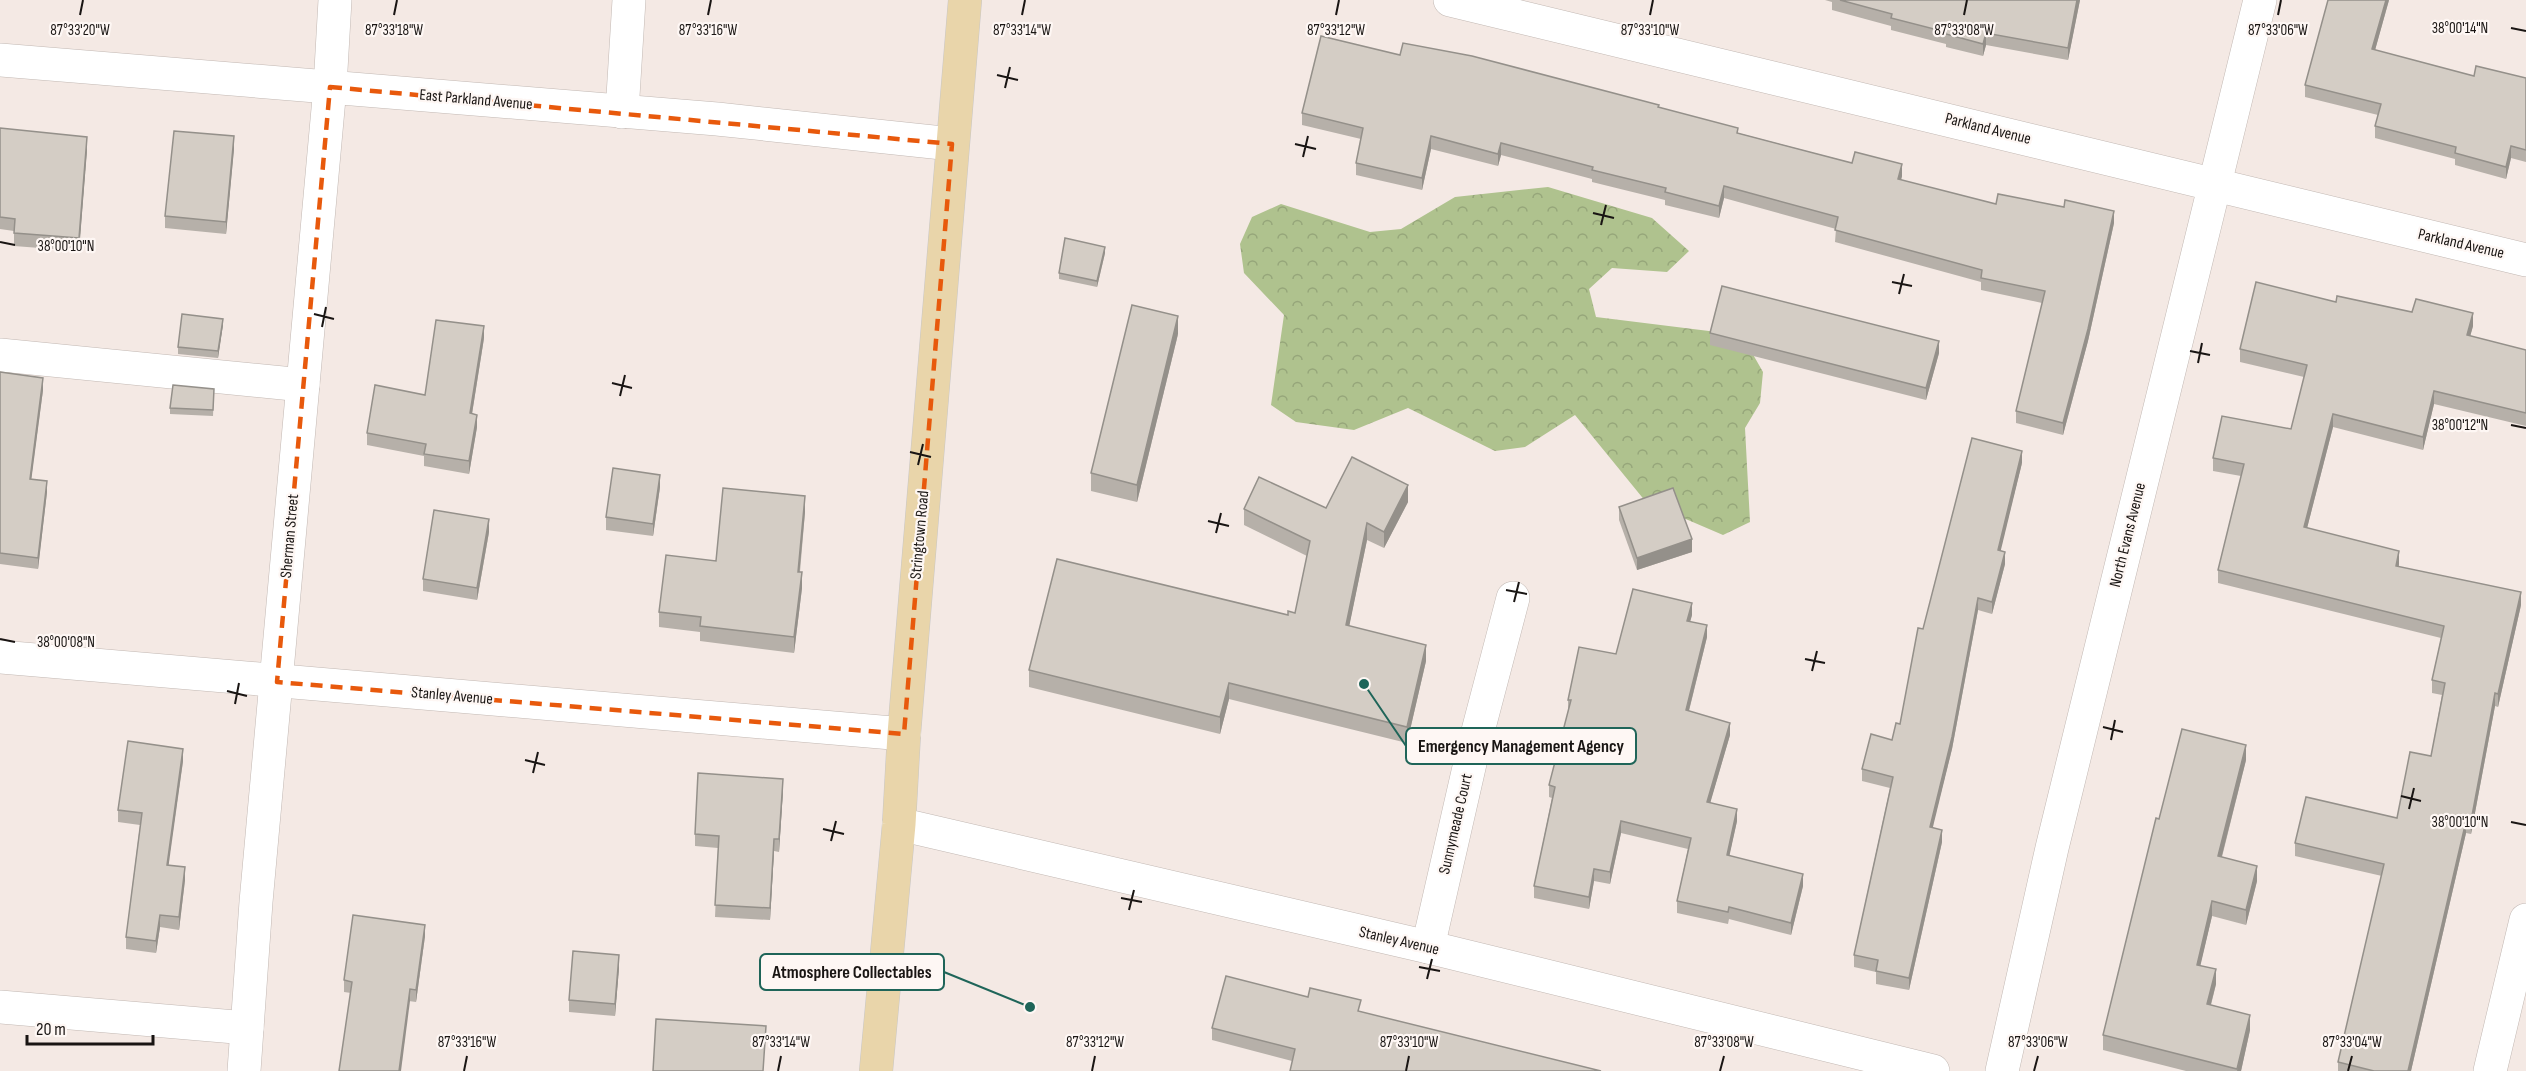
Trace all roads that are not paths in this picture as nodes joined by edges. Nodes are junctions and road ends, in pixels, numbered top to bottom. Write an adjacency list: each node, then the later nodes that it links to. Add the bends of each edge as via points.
1 (335, 0): 7 (street, Sherman Street)
2 (629, 0): 8 (street)
3 (965, 0): 9 (main road, Stringtown Road)
4 (1450, 0): 10 (street, Parkland Avenue)
5 (2260, 0): 10 (street, North Evans Avenue)
6 (0, 60): 7 (street, East Parkland Avenue)
7 (330, 87): 8 (street, East Parkland Avenue); 13 (street, Sherman Street)
8 (622, 112): 9 (street, East Parkland Avenue)
9 (952, 144): 17 (main road, Stringtown Road)
10 (2213, 185): 11 (street, Parkland Avenue); 26 (street, North Evans Avenue, via 2052,848)
11 (2526, 260)
12 (0, 355): 13 (street)
13 (303, 385): 16 (street, Sherman Street)
14 (1513, 597): 20 (street, Sunnymeade Court)
15 (0, 657): 16 (street, Stanley Avenue)
16 (277, 681): 17 (street, Stanley Avenue); 22 (street, Sherman Street)
17 (904, 734): 18 (main road, Stringtown Road)
18 (899, 824): 20 (street, Stanley Avenue); 24 (main road, Stringtown Road)
19 (2526, 920): 27 (street)
20 (1428, 947): 25 (street, Stanley Avenue)
21 (0, 1007): 22 (street)
22 (247, 1028): 23 (street, Sherman Street)
23 (244, 1071)
24 (876, 1071)
25 (1933, 1071)
26 (2002, 1071)
27 (2490, 1071)

